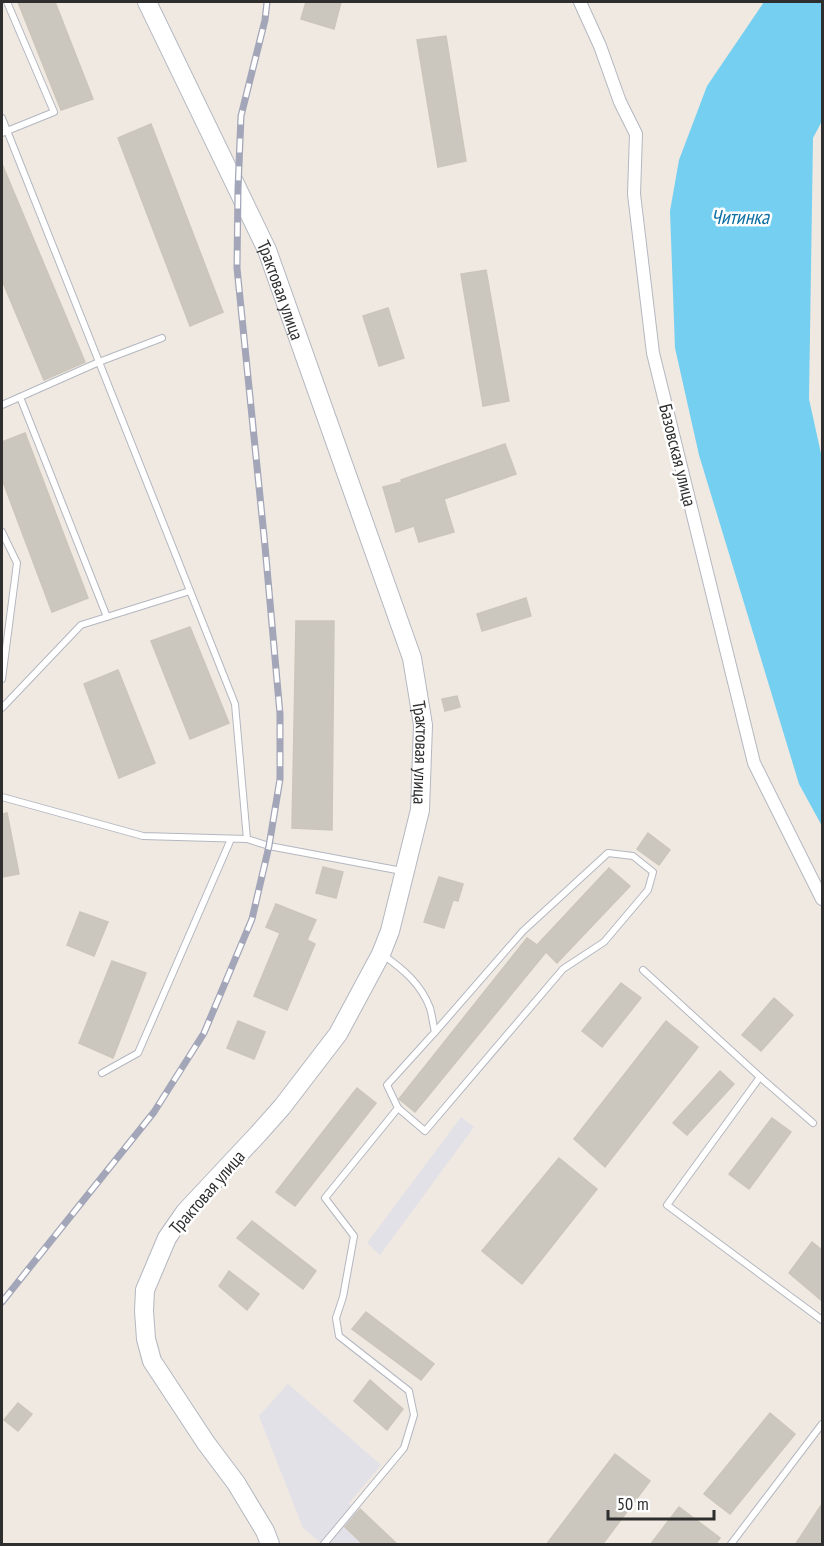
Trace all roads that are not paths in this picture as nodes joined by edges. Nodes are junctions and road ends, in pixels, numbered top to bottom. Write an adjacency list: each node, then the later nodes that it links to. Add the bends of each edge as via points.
1 (7, 2): 5 (lane, via 54,112)
2 (147, 2): 18 (main road, Трактовая улица, via 267,250 412,658 423,736 420,810)
3 (580, 2): 19 (street, Базовская улица, via 636,134 634,194 653,352 754,763)
4 (2, 118): 5 (lane)
5 (4, 132): 7 (lane)
6 (162, 338): 7 (lane)
7 (99, 362): 8 (lane); 11 (lane)
8 (20, 397): 9 (lane); 12 (lane)
9 (2, 405)
10 (2, 532): 13 (lane, via 17,563)
11 (190, 591): 12 (lane); 17 (lane, via 235,704)
12 (107, 617): 14 (lane, via 81,625)
13 (2, 679)
14 (2, 708)
15 (2, 797): 16 (lane, via 144,836)
16 (231, 839): 17 (lane); 23 (lane, via 138,1053)
17 (247, 839): 18 (lane)
18 (405, 872): 20 (main road, Трактовая улица)
19 (822, 899)
20 (381, 954): 22 (lane, via 418,984 430,1008); 29 (main road, Трактовая улица, via 338,1034 282,1107 184,1212 167,1238 145,1290 146,1339 152,1361 236,1483)
21 (643, 970): 24 (lane)
22 (435, 1032): 25 (lane, via 387,1085); 25 (lane, via 523,931 608,853 633,856 653,872 648,890 604,942 563,969 425,1131)
23 (102, 1073)
24 (760, 1077): 26 (lane); 27 (lane, via 667,1205)
25 (398, 1108): 30 (lane, via 325,1198 354,1236 336,1318 339,1336 409,1391 414,1415 404,1448)
26 (813, 1123)
27 (822, 1320)
28 (822, 1424): 31 (lane)
29 (270, 1545)
30 (324, 1545)
31 (732, 1545)

